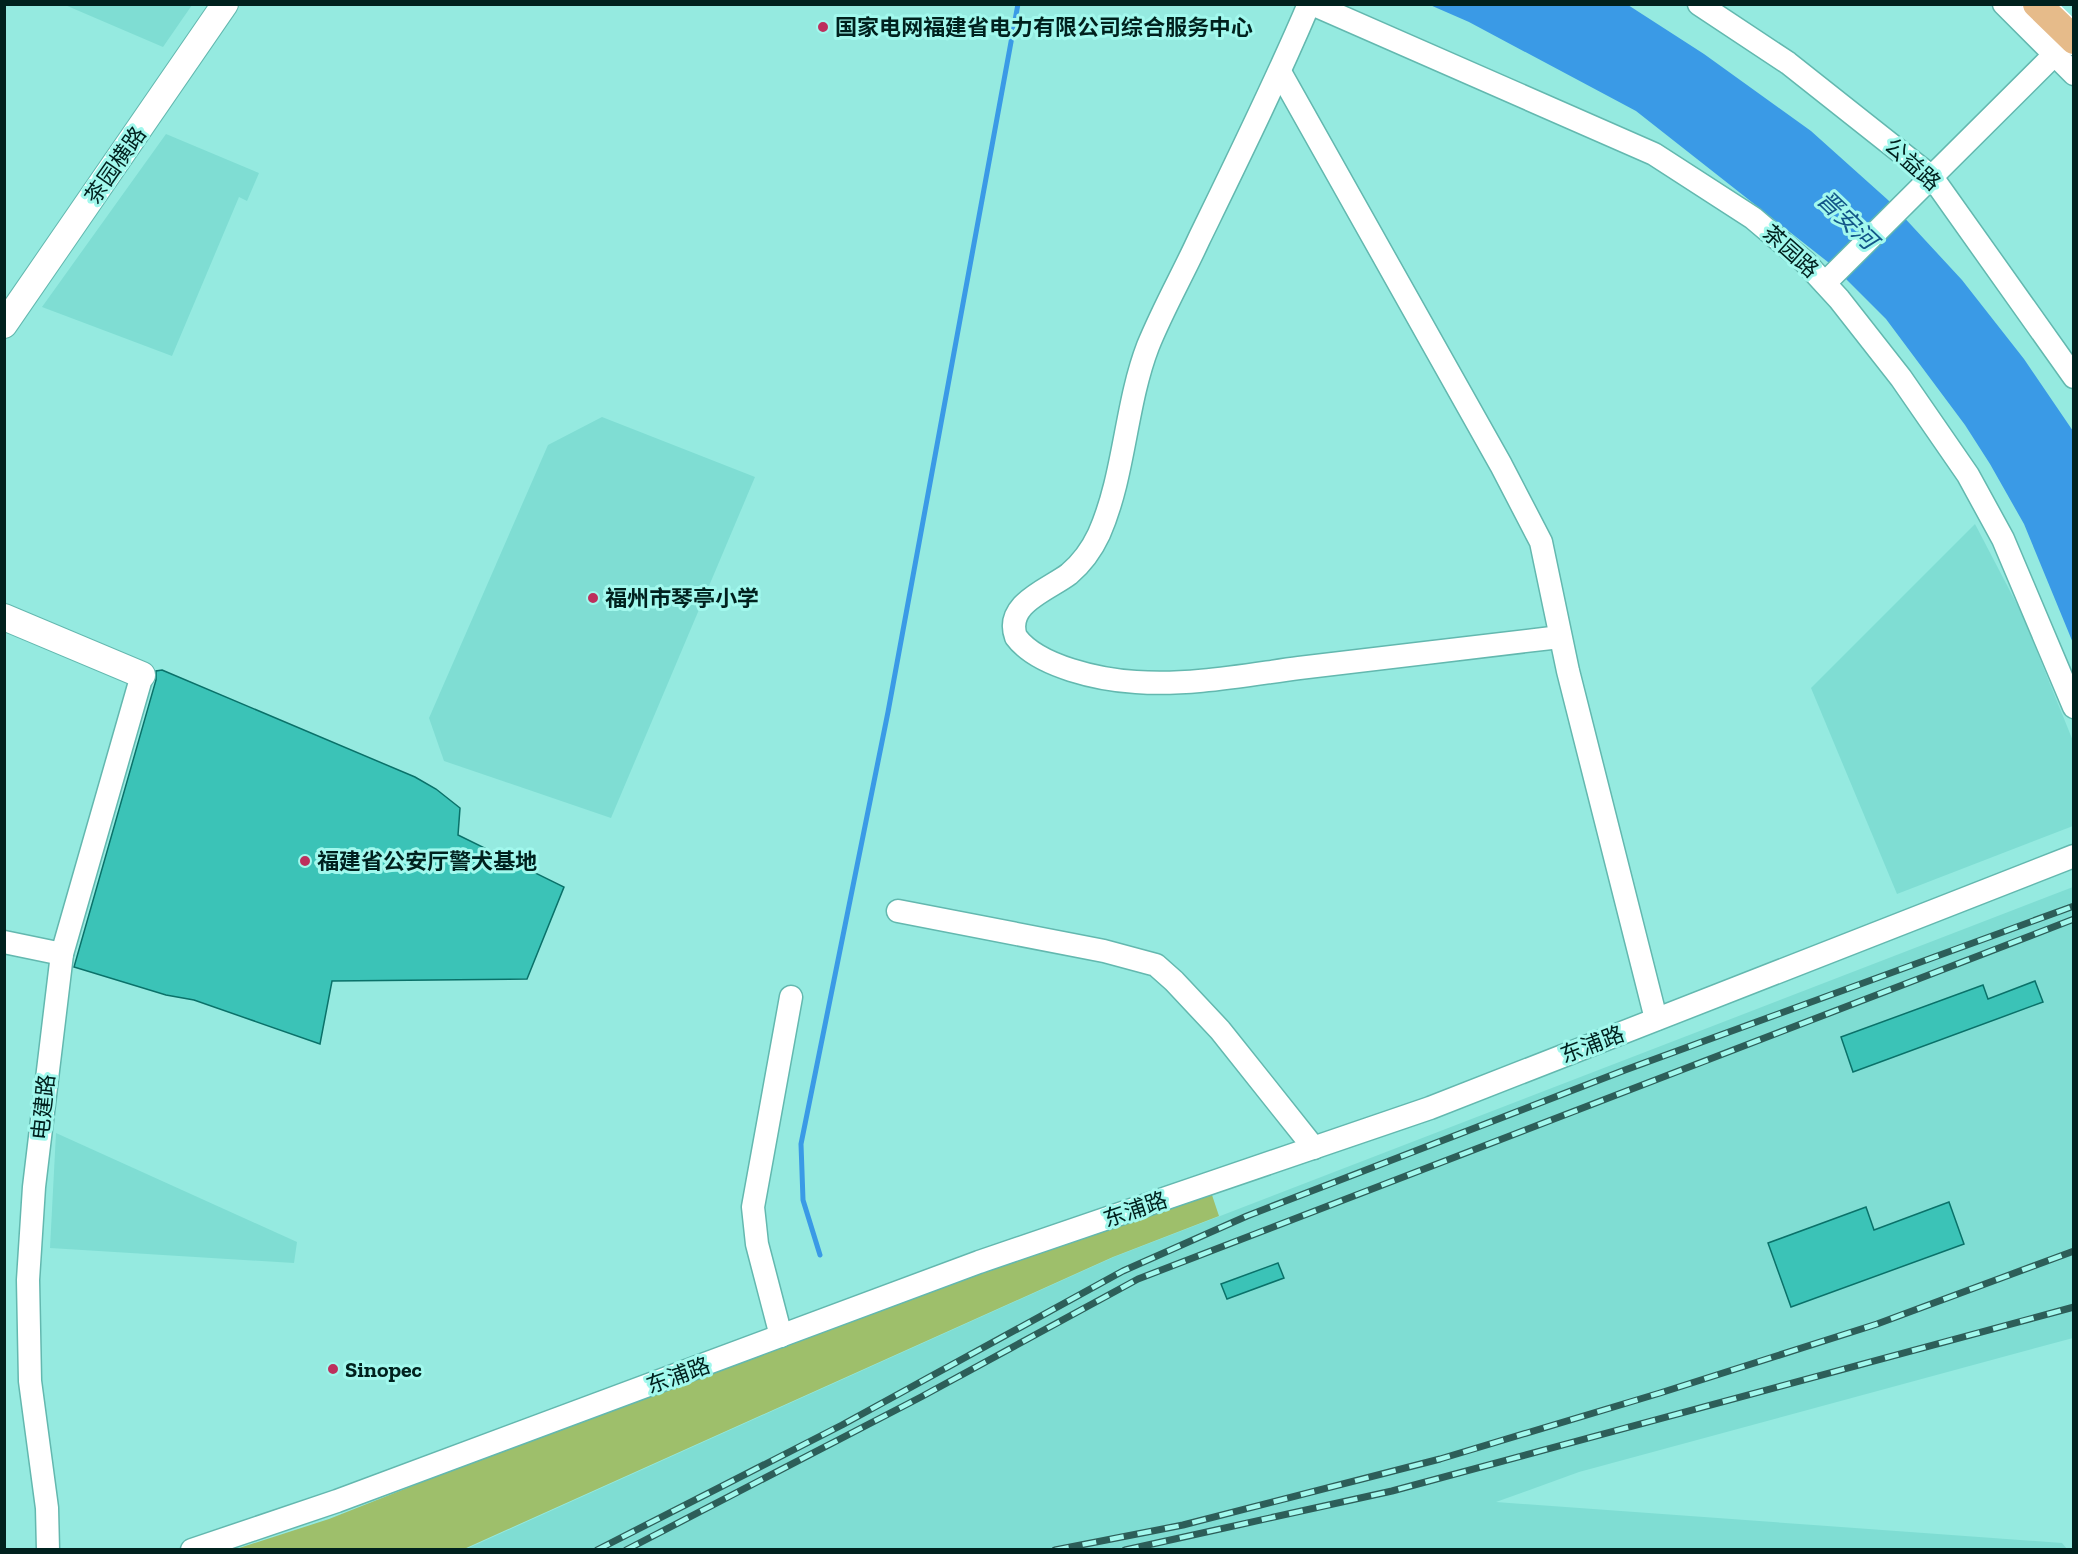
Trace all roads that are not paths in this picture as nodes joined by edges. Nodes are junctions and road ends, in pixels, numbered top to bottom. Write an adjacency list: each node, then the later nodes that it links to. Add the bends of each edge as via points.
1 (225, 4): 11 (main road, 茶园横路)
2 (1311, 4): 7 (street); 10 (street, 茶园路, via 1654,154 1754,218)
3 (1699, 4): 9 (street, 公益路, via 1788,63)
4 (2004, 4): 6 (street)
5 (2042, 9): 6 (main road)
6 (2064, 47): 8 (street); 9 (street)
7 (1280, 72): 14 (street, via 1533,525 1545,556); 14 (street, via 1149,344 1098,536 1071,572 1017,613 1016,637 1030,651 1069,668 1119,681 1140,682 1207,679)
8 (2073, 74)
9 (1924, 185): 10 (street); 12 (street, 公益路)
10 (1825, 283): 16 (street, 茶园路, via 1901,378 1987,507)
11 (4, 325)
12 (2073, 376)
13 (4, 617): 15 (main road)
14 (1560, 637): 22 (street)
15 (142, 675): 20 (street, 电建路)
16 (2073, 707)
17 (2073, 856): 22 (street, 东浦路)
18 (898, 911): 23 (street, via 1104,951 1156,965 1220,1030)
19 (4, 942): 20 (street)
20 (62, 954): 25 (street, 电建路, via 34,1187 28,1280 30,1382 47,1508)
21 (791, 998): 24 (street, via 753,1207 757,1244)
22 (1656, 1019): 23 (street, 东浦路, via 1430,1108)
23 (1314, 1148): 24 (street, 东浦路, via 1028,1245)
24 (781, 1336): 26 (street, 东浦路, via 337,1501)
25 (48, 1550)
26 (192, 1550)

